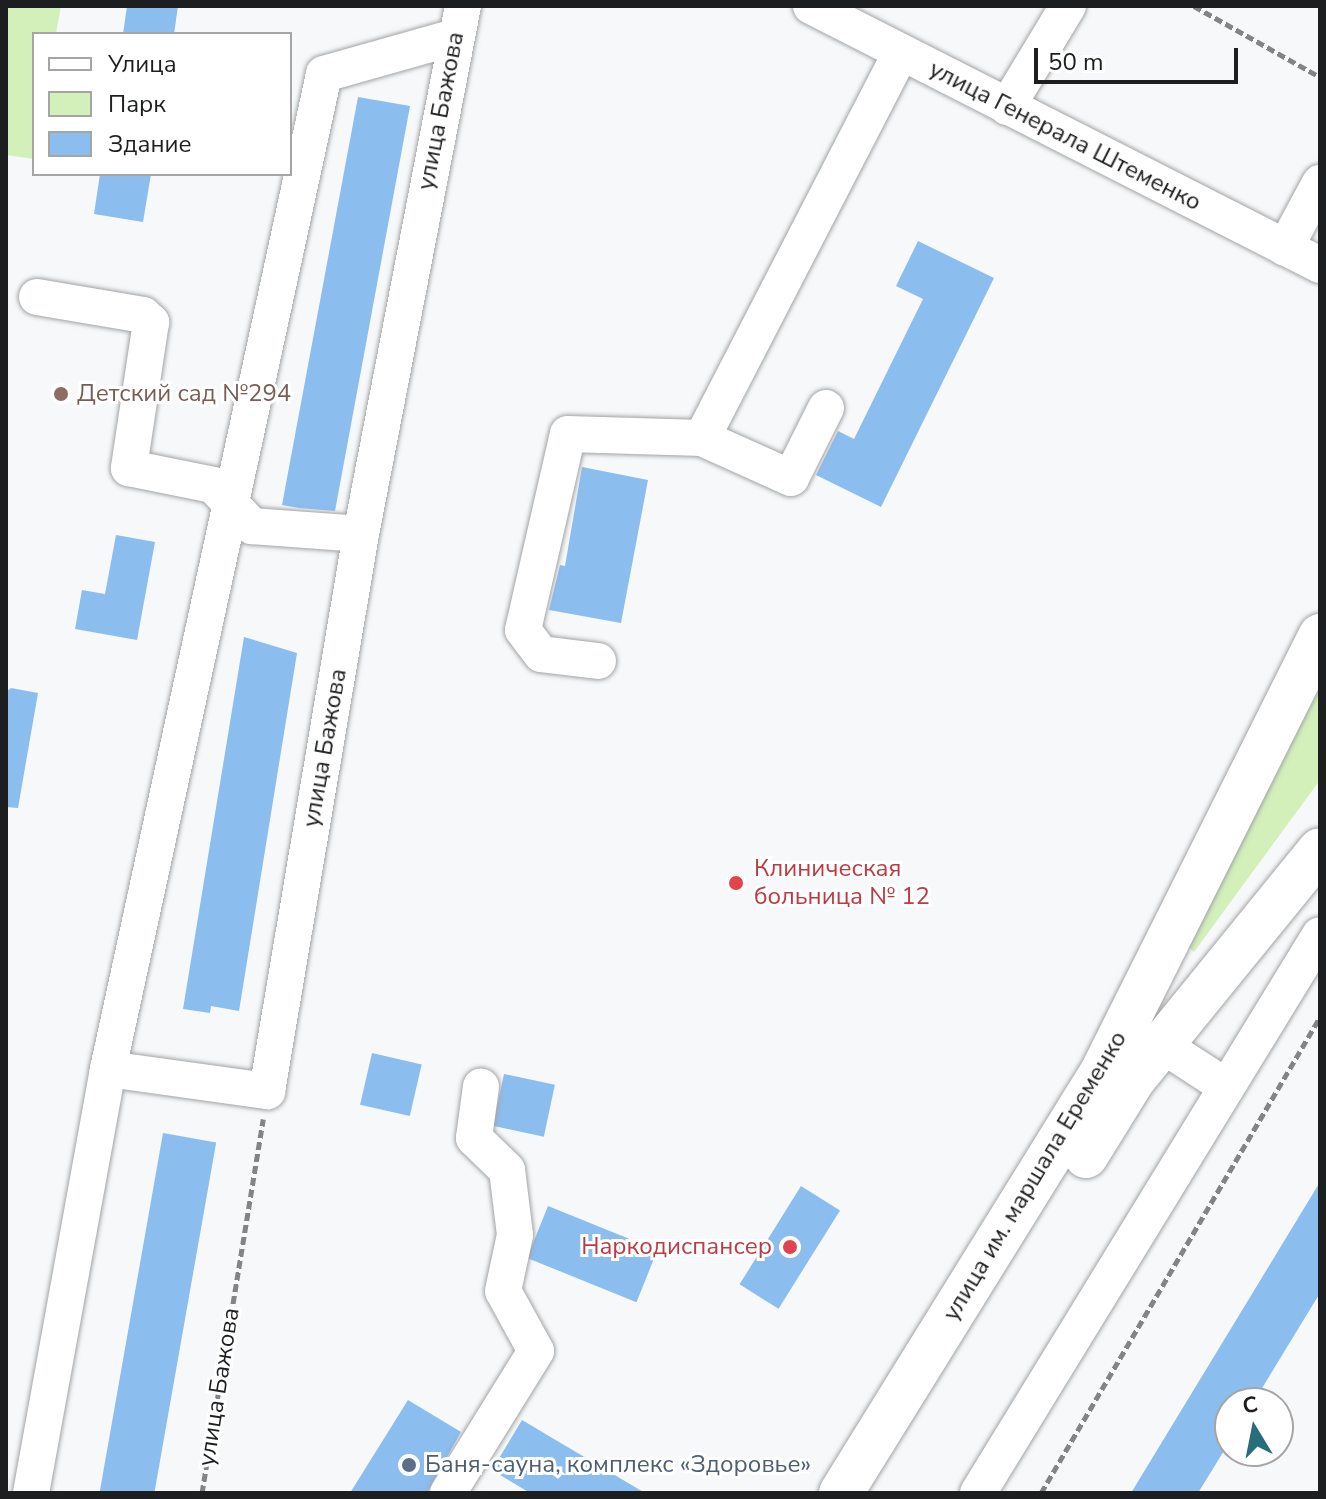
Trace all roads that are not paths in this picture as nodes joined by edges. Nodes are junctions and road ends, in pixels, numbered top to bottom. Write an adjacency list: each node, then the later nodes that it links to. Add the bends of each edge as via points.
1 (811, 6): 4 (street, улица Генерала Штеменко)
2 (1068, 6): 5 (street)
3 (459, 22): 12 (street, via 324,74); 13 (street, улица Бажова)
4 (901, 53): 5 (street, улица Генерала Штеменко); 11 (street)
5 (1007, 107): 7 (street, улица Генерала Штеменко)
6 (1320, 183): 7 (street)
7 (1285, 248): 8 (street, улица Генерала Штеменко)
8 (1320, 265)
9 (37, 297): 12 (street, via 143,315 151,322 129,468 213,485)
10 (826, 408): 11 (street, via 791,478)
11 (702, 438): 15 (street, via 568,434 523,630 541,654)
12 (231, 511): 13 (street, via 252,526); 19 (street)
13 (361, 534): 19 (street, улица Бажова, via 267,1091)
14 (1320, 636): 24 (highway, улица им. маршала Еременко, via 1101,1074)
15 (598, 661)
16 (1320, 850): 18 (highway, улица им. маршала Еременко)
17 (1320, 935): 21 (street)
18 (1162, 1045): 21 (street); 25 (highway, улица им. маршала Еременко, via 1133,1080)
19 (108, 1069): 22 (street)
20 (481, 1086): 23 (street, via 474,1138 507,1170 515,1235 503,1291 536,1351)
21 (1227, 1087): 26 (street)
22 (31, 1493)
23 (448, 1493)
24 (841, 1493)
25 (874, 1493)
26 (978, 1493)

